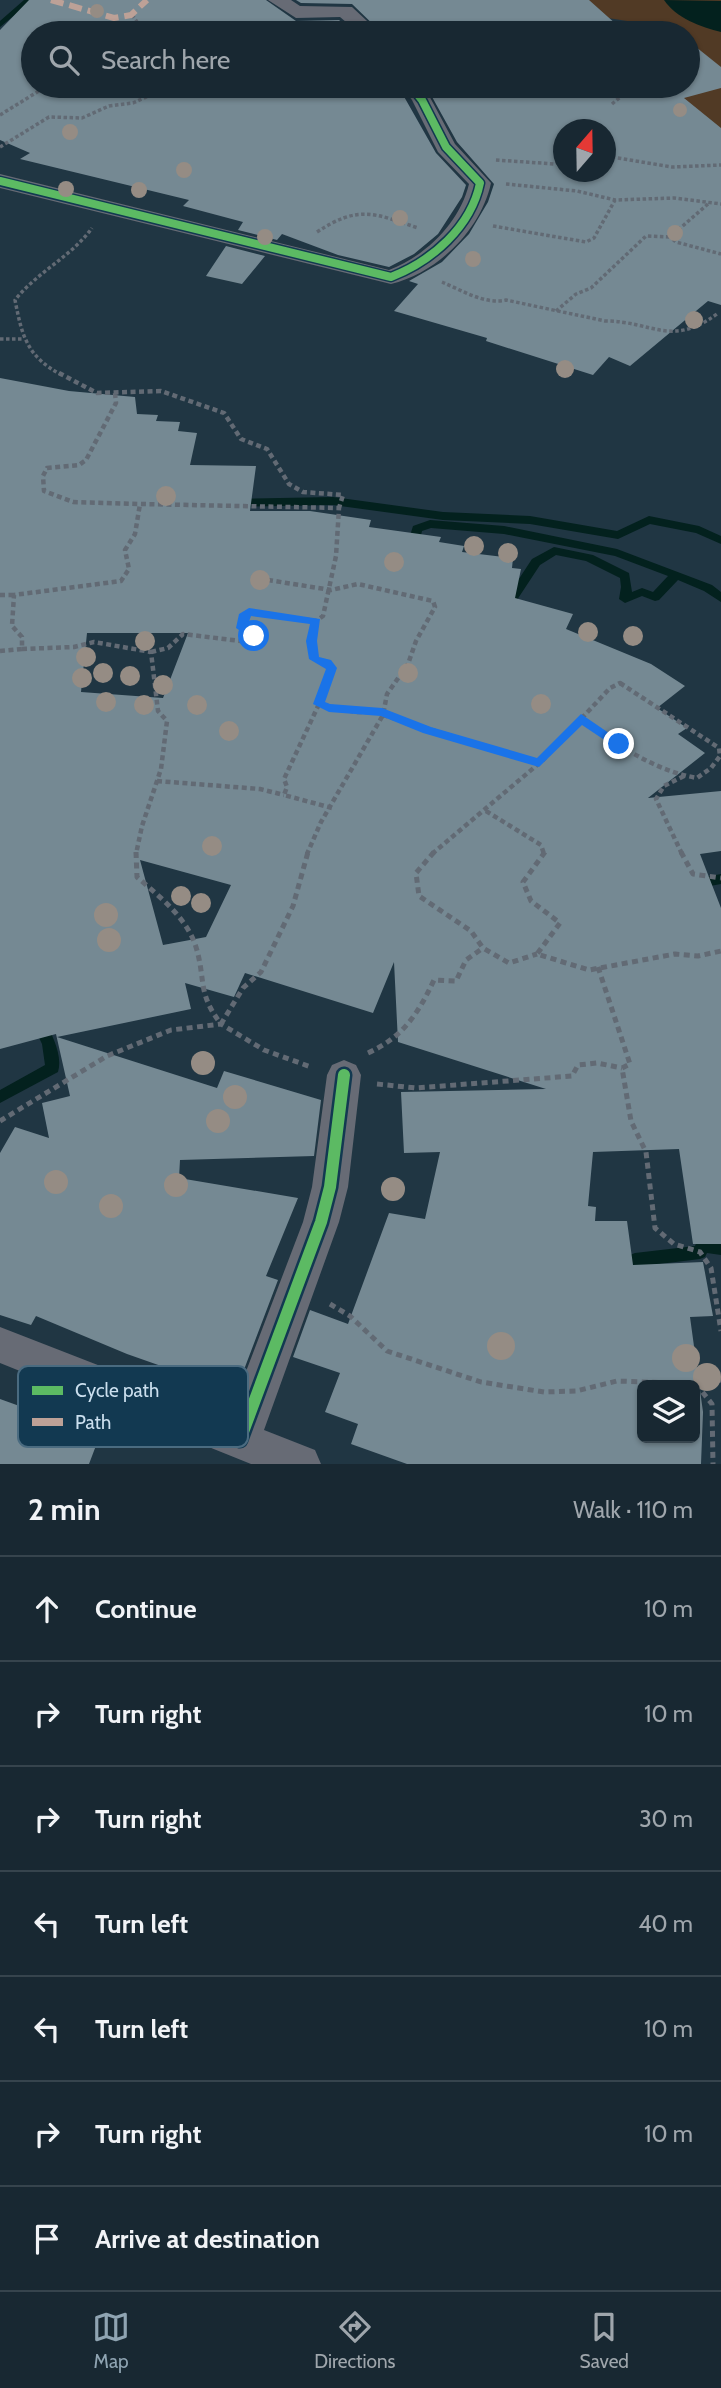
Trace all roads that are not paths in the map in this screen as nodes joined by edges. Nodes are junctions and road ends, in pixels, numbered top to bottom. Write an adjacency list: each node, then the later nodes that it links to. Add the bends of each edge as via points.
1 (278, 0): 2 (street, via 296,12 345,11)
2 (356, 21)
3 (424, 98): 4 (street, via 446,148 476,177 480,195 449,238 407,272 391,276)
4 (0, 181)
5 (344, 1075): 8 (street, via 330,1187)
6 (0, 1345): 7 (street)
7 (53, 1366)
8 (248, 1419)
9 (248, 1443): 10 (street)
10 (301, 1464)

